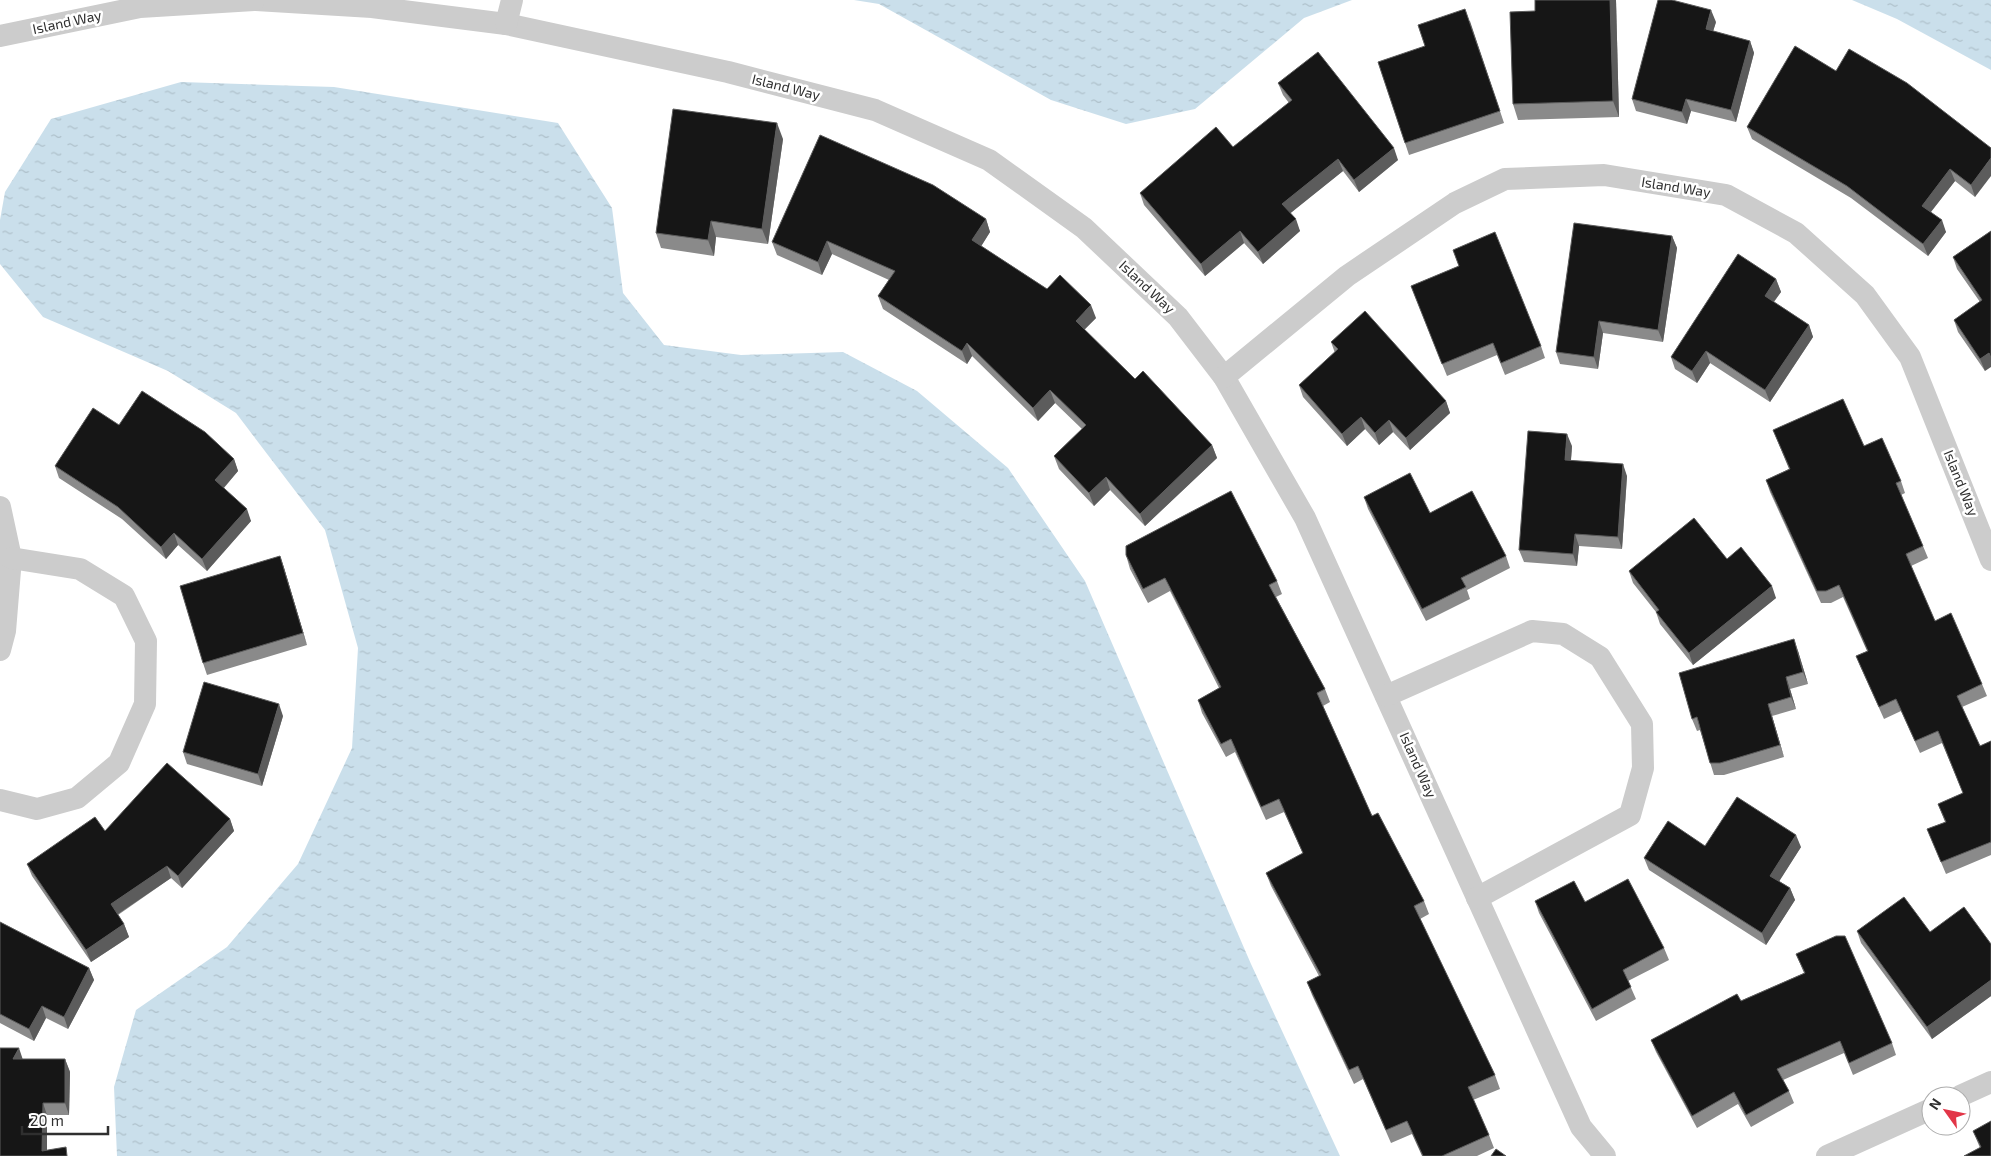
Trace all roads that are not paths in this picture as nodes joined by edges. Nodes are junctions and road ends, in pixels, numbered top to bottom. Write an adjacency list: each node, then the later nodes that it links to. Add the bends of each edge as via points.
1 (255, 0): 3 (street, Island Way, via 372,6); 4 (street, Island Way, via 140,7)
2 (512, 0): 3 (street)
3 (506, 24): 5 (street, Island Way, via 728,72 875,110 989,160 1084,228 1178,317)
4 (0, 36)
5 (1224, 377): 8 (street, Island Way, via 1347,276 1455,203 1505,179 1604,175 1726,195 1796,234 1865,296 1910,357); 10 (street, Island Way, via 1305,518)
6 (0, 508): 7 (street)
7 (11, 558): 9 (street, via 5,631); 11 (street, via 80,569 124,596 146,641 145,704 119,763 77,798 37,809)
8 (1991, 560)
9 (0, 650)
10 (1386, 696): 12 (street, Island Way); 12 (street, via 1532,631 1564,634 1600,657 1642,724 1643,768 1630,815)
11 (0, 800)
12 (1477, 898): 16 (street, Island Way, via 1581,1127)
13 (1991, 1082): 14 (street)
14 (1971, 1091)
15 (1921, 1114): 17 (street)
16 (1605, 1156)
17 (1827, 1156)

